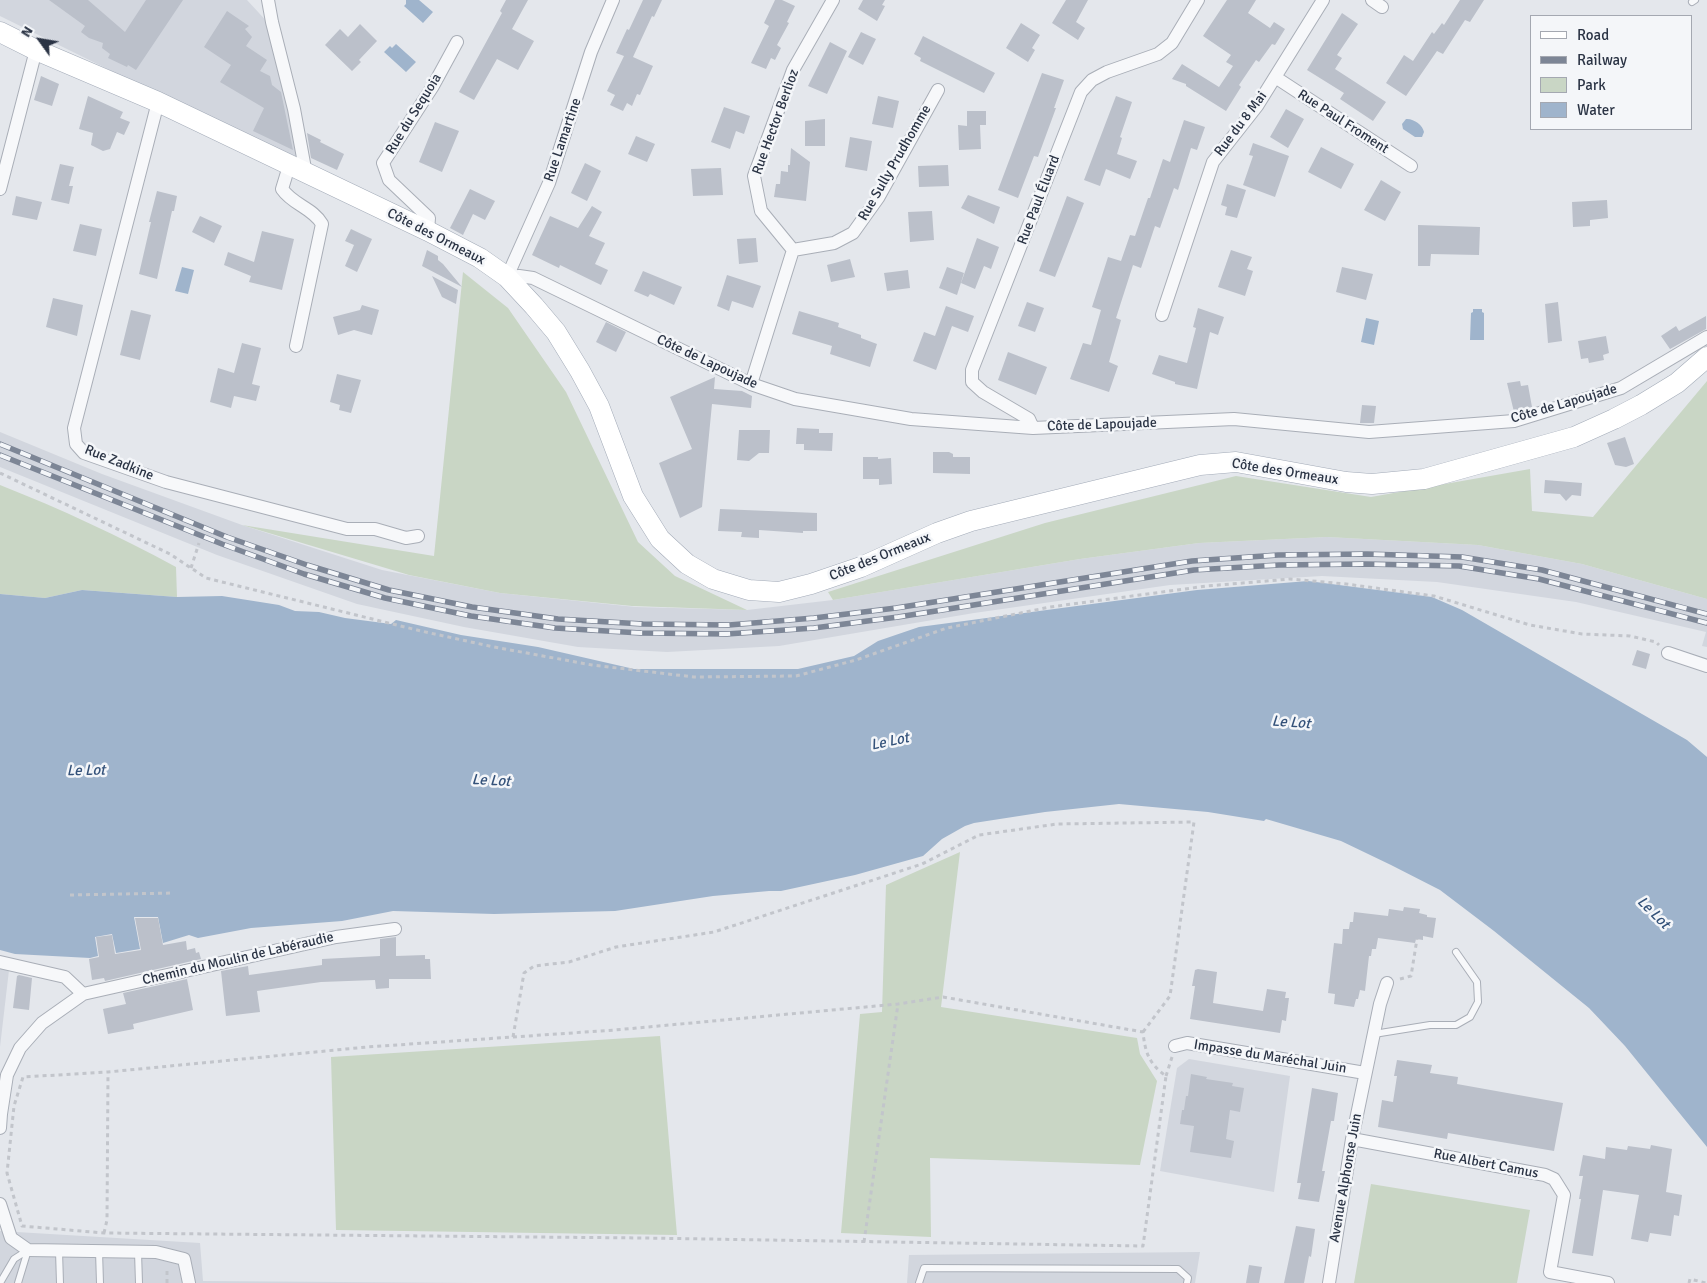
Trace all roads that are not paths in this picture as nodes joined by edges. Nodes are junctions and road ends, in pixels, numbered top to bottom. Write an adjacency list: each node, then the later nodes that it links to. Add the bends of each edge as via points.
1 (268, 0): 13 (street, via 294,109)
2 (613, 0): 17 (street, Rue Lamartine, via 592,52 549,183)
3 (833, 0): 16 (street, Rue Hector Berlioz, via 793,70 754,176 761,211)
4 (1198, 0): 23 (street, Rue Paul Éluard, via 1172,43 1158,54 1092,80 1081,92 972,370 972,382 1028,419)
5 (1323, 0): 9 (street, Rue du 8 Mai)
6 (0, 32): 8 (main road, Côte des Ormeaux)
7 (457, 42): 15 (street, Rue du Sequoia, via 434,86 383,163 389,180 429,218)
8 (36, 50): 11 (main road, Côte des Ormeaux); 14 (street)
9 (1275, 77): 12 (street, Rue Paul Froment); 18 (street, Rue du 8 Mai, via 1257,106 1213,162)
10 (938, 90): 16 (street, Rue Sully Prudhomme, via 878,198 854,233 834,243)
11 (158, 102): 13 (main road, Côte des Ormeaux); 24 (street, Rue Zadkine, via 74,428 76,444 84,452 166,482 347,529 375,529 406,538)
12 (1411, 166)
13 (297, 170): 15 (main road, Côte des Ormeaux); 20 (street, via 282,189 288,198 318,217 322,224)
14 (0, 189)
15 (428, 231): 17 (main road, Côte des Ormeaux, via 480,258)
16 (794, 250): 22 (street)
17 (507, 277): 21 (main road, Côte des Ormeaux, via 556,332 580,371 599,406 633,496 660,539 687,564 713,579 749,590 779,592 862,567 971,521 1200,465 1236,462 1372,484 1424,479 1574,437 1641,405 1677,382); 22 (street, Côte de Lapoujade, via 534,278)
18 (1162, 316)
19 (1707, 337): 23 (street, Côte de Lapoujade, via 1621,388 1514,420 1369,432 1234,419)
20 (296, 346)
21 (1707, 357)
22 (751, 384): 23 (street, Côte de Lapoujade, via 795,400 911,419)
23 (1033, 428)
24 (418, 536)
25 (1668, 653): 26 (street)
26 (1707, 666)
27 (395, 929): 31 (street, Chemin du Moulin de Labéraudie, via 336,936)
28 (1456, 952): 32 (lane, via 1477,982 1478,1002 1470,1017 1456,1025 1430,1025)
29 (0, 962): 31 (street, via 65,977)
30 (1387, 983): 32 (street, Avenue Alphonse Juin)
31 (83, 994): 35 (street, Chemin du Moulin de Labéraudie, via 42,1023 20,1048 7,1075)
32 (1374, 1034): 34 (street, Avenue Alphonse Juin)
33 (1175, 1046): 34 (street, Impasse du Maréchal Juin, via 1187,1043)
34 (1365, 1073): 36 (street, Avenue Alphonse Juin)
35 (0, 1128)
36 (1352, 1139): 50 (street, Avenue Alphonse Juin); 51 (street, Rue Albert Camus, via 1554,1179 1564,1195 1550,1272)
37 (0, 1204): 38 (street, via 11,1238)
38 (28, 1250): 39 (street); 42 (lane, via 14,1259); 43 (lane)
39 (59, 1250): 40 (street); 44 (lane)
40 (100, 1251): 41 (street); 45 (lane)
41 (138, 1252): 46 (lane); 47 (street, via 156,1252 184,1259)
42 (0, 1283)
43 (18, 1283)
44 (60, 1283)
45 (100, 1283)
46 (139, 1283)
47 (189, 1283)
48 (920, 1283): 49 (lane, via 924,1268 1178,1269 1188,1278)
49 (1187, 1283)
50 (1329, 1283)
51 (1608, 1283)

